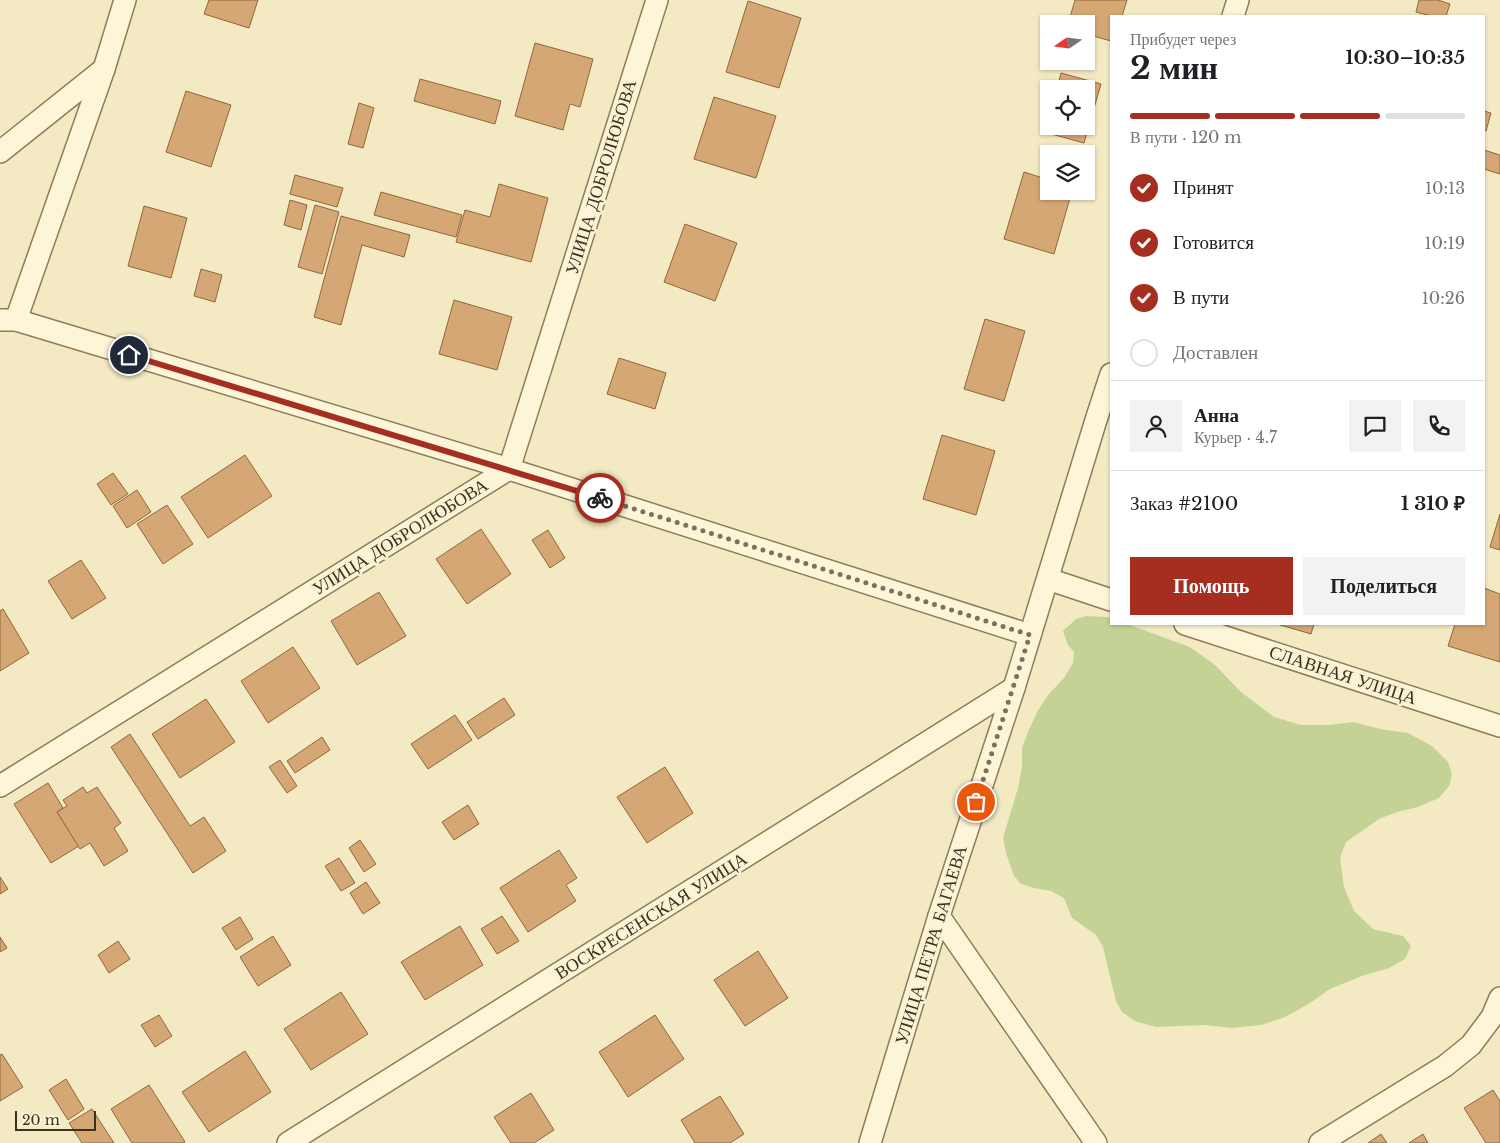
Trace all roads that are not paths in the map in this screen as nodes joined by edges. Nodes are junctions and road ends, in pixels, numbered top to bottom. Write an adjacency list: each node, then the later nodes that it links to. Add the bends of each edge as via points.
1 (124, 0): 5 (street)
2 (657, 0): 9 (street, УЛИЦА ДОБРОЛЮБОВА)
3 (1238, 0): 4 (street)
4 (1233, 15)
5 (104, 68): 6 (street); 7 (street)
6 (0, 152)
7 (8, 320): 9 (street)
8 (1110, 377): 10 (street, УЛИЦА ПЕТРА БАГАЕВА)
9 (509, 469): 13 (street); 16 (street, УЛИЦА ДОБРОЛЮБОВА)
10 (1048, 579): 11 (street); 13 (street, УЛИЦА ПЕТРА БАГАЕВА)
11 (1110, 600)
12 (1188, 625): 15 (street, СЛАВНАЯ УЛИЦА)
13 (1030, 635): 14 (street, УЛИЦА ПЕТРА БАГАЕВА)
14 (1014, 688): 17 (street, УЛИЦА ПЕТРА БАГАЕВА); 19 (street, ВОСКРЕСЕНСКАЯ УЛИЦА)
15 (1500, 726)
16 (0, 786)
17 (939, 916): 20 (street, УЛИЦА ПЕТРА БАГАЕВА); 21 (street)
18 (1500, 998): 22 (street, via 1492,1017 1471,1045 1445,1066)
19 (288, 1143)
20 (870, 1143)
21 (1096, 1143)
22 (1320, 1143)

